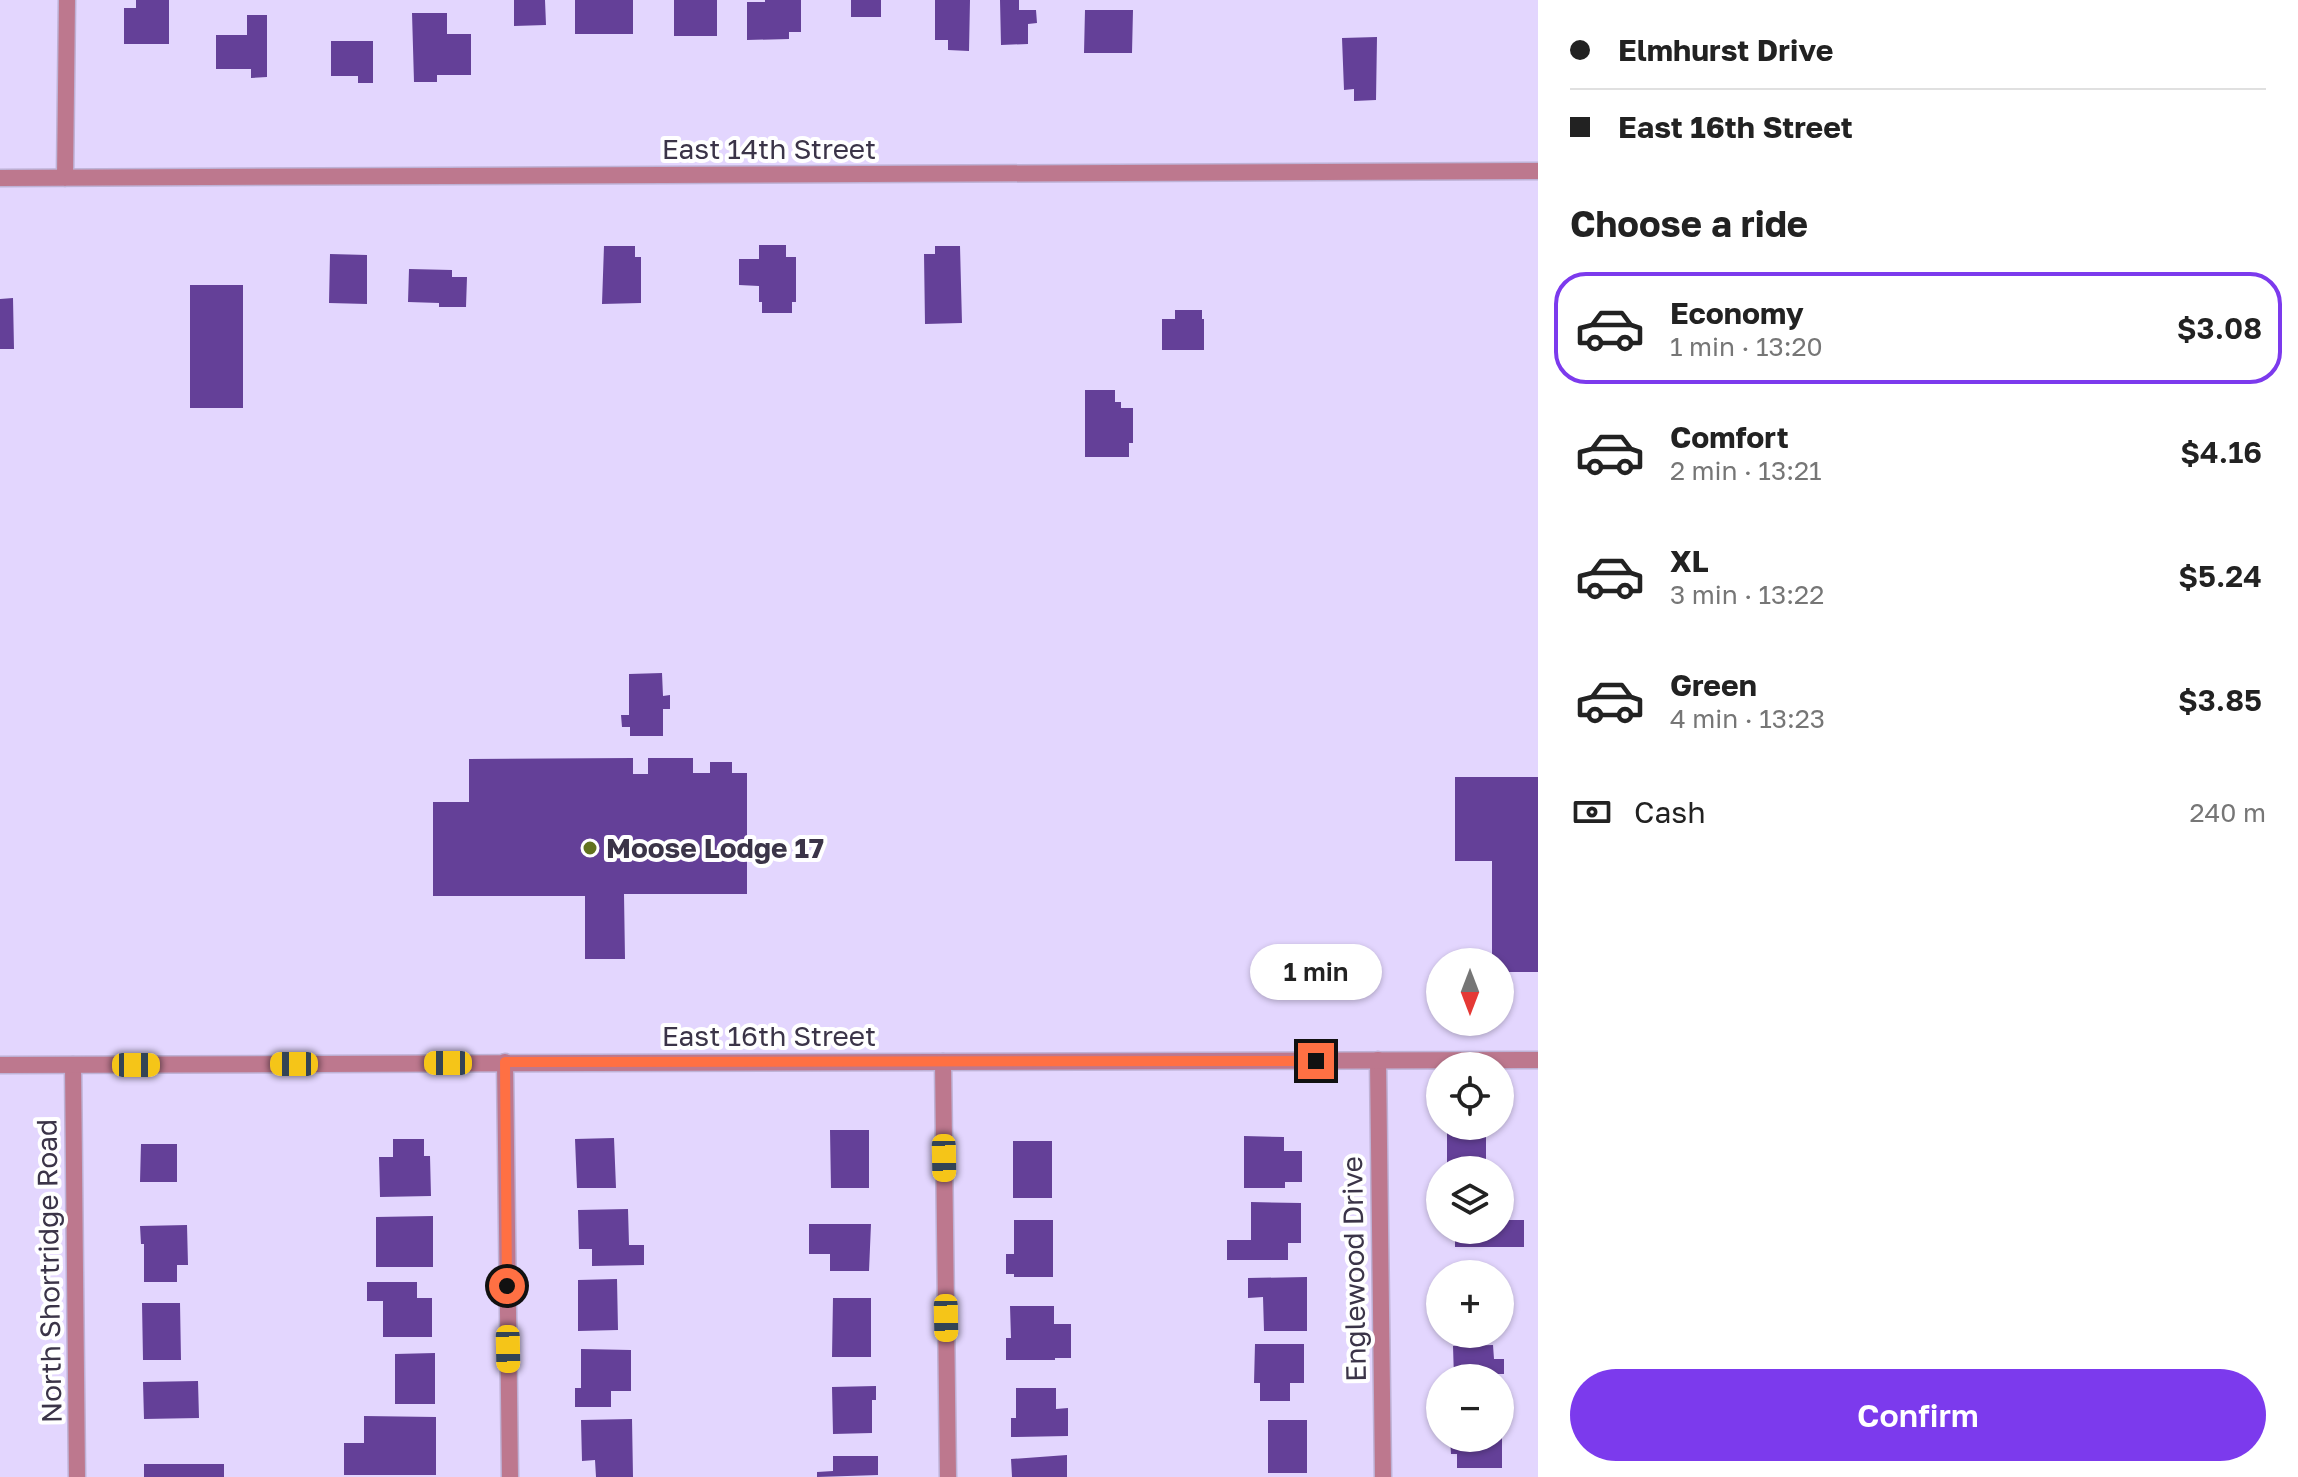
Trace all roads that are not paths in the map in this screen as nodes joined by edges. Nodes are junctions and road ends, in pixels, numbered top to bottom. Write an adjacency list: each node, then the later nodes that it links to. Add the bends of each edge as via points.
1 (67, 0): 4 (street)
2 (1538, 171): 4 (street, East 14th Street)
3 (0, 178): 4 (street, East 14th Street)
4 (65, 178)
5 (1378, 1060): 6 (street, East 16th Street); 8 (street, East 16th Street); 14 (street, Englewood Drive)
6 (1538, 1060)
7 (505, 1062): 8 (street, East 16th Street); 10 (street, East 16th Street); 12 (street)
8 (943, 1062): 13 (street)
9 (0, 1065): 10 (street, East 16th Street)
10 (73, 1065): 11 (street, North Shortridge Road)
11 (77, 1477)
12 (510, 1477)
13 (948, 1477)
14 (1383, 1477)

